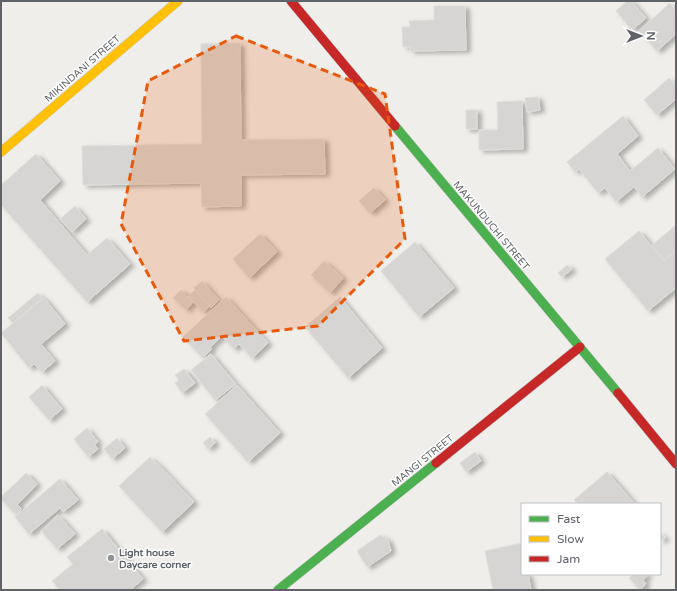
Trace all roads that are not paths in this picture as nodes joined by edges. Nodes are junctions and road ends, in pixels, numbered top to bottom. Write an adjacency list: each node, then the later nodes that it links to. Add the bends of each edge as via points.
1 (178, 1): 3 (street, MIKINDANI STREET)
2 (291, 1): 4 (street, MAKUNDUCHI STREET)
3 (1, 152)
4 (580, 347): 5 (street, MAKUNDUCHI STREET); 6 (street, MANGI STREET)
5 (676, 464)
6 (278, 590)

